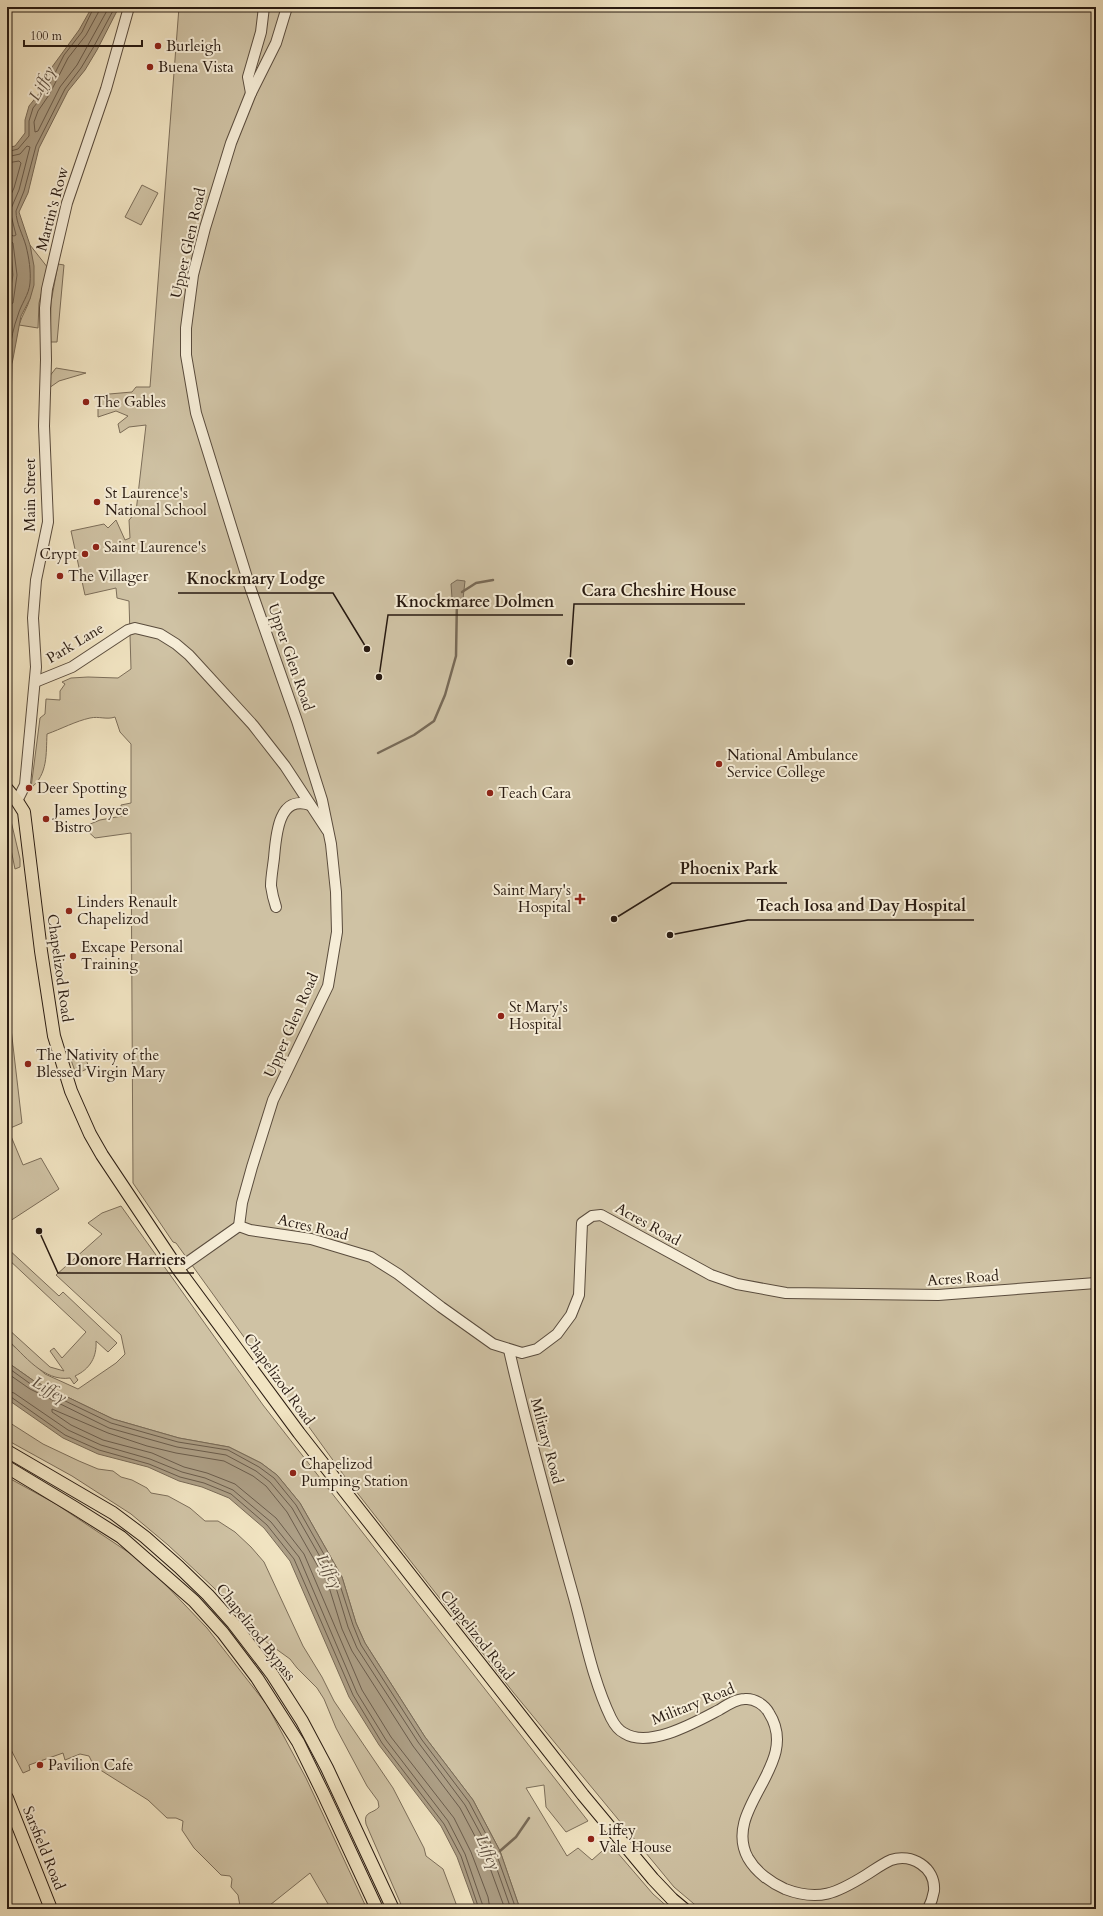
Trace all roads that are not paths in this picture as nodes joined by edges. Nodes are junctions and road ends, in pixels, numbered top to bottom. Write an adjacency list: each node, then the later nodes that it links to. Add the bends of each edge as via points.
1 (129, 7): 5 (street, Martin's Row, via 106,89 67,203 47,290)
2 (264, 7): 4 (street, via 261,32 248,77)
3 (287, 7): 4 (street, Upper Glen Road, via 276,43)
4 (251, 93): 10 (street, Upper Glen Road, via 230,142 196,262 187,315 186,355 196,413 249,584 313,770)
5 (44, 426): 6 (street, Main Street, via 48,522 36,580 33,618 36,668)
6 (34, 682): 8 (street, Main Street, via 25,785); 9 (street, Park Lane, via 72,667 124,631 135,628 160,634 189,655 253,725 285,766)
7 (7, 789): 8 (main road, Chapelizod Road)
8 (18, 801): 13 (main road, Chapelizod Road, via 24,812 51,1020 66,1077 90,1134 102,1155)
9 (310, 805): 10 (street); 11 (street, via 301,802 290,805 281,815 271,886)
10 (328, 831): 12 (street, Upper Glen Road, via 336,892 337,932 328,986 273,1100 242,1203)
11 (276, 907)
12 (239, 1226): 13 (street); 15 (street, Acres Road, via 311,1239 371,1257 493,1344)
13 (178, 1268): 22 (main road, Chapelizod Road, via 299,1433 525,1723 643,1867)
14 (1096, 1283): 15 (street, Acres Road, via 938,1295 800,1294 766,1291 711,1275 618,1223 601,1215 592,1216 582,1223 579,1295 571,1315 557,1334 537,1349 522,1353)
15 (509, 1350): 23 (street, Military Road, via 552,1522 598,1683 617,1728 625,1734 647,1738 687,1726 732,1702 746,1698 762,1705 769,1712 775,1726 777,1741 773,1764 750,1806 745,1822 744,1841 747,1856 754,1867 779,1886 810,1896 825,1896 892,1860 910,1858 920,1862 932,1877 935,1889)
16 (7, 1451): 21 (main road, Chapelizod Bypass, via 113,1513 145,1537 208,1595 233,1623 272,1674 302,1721 327,1768)
17 (7, 1467): 20 (main road, Chapelizod Bypass, via 121,1537 194,1600 223,1633 257,1678 298,1742)
18 (7, 1798): 19 (main road, Sarsfield Road)
19 (51, 1909)
20 (377, 1909)
21 (393, 1909)
22 (684, 1909)
23 (928, 1909)

